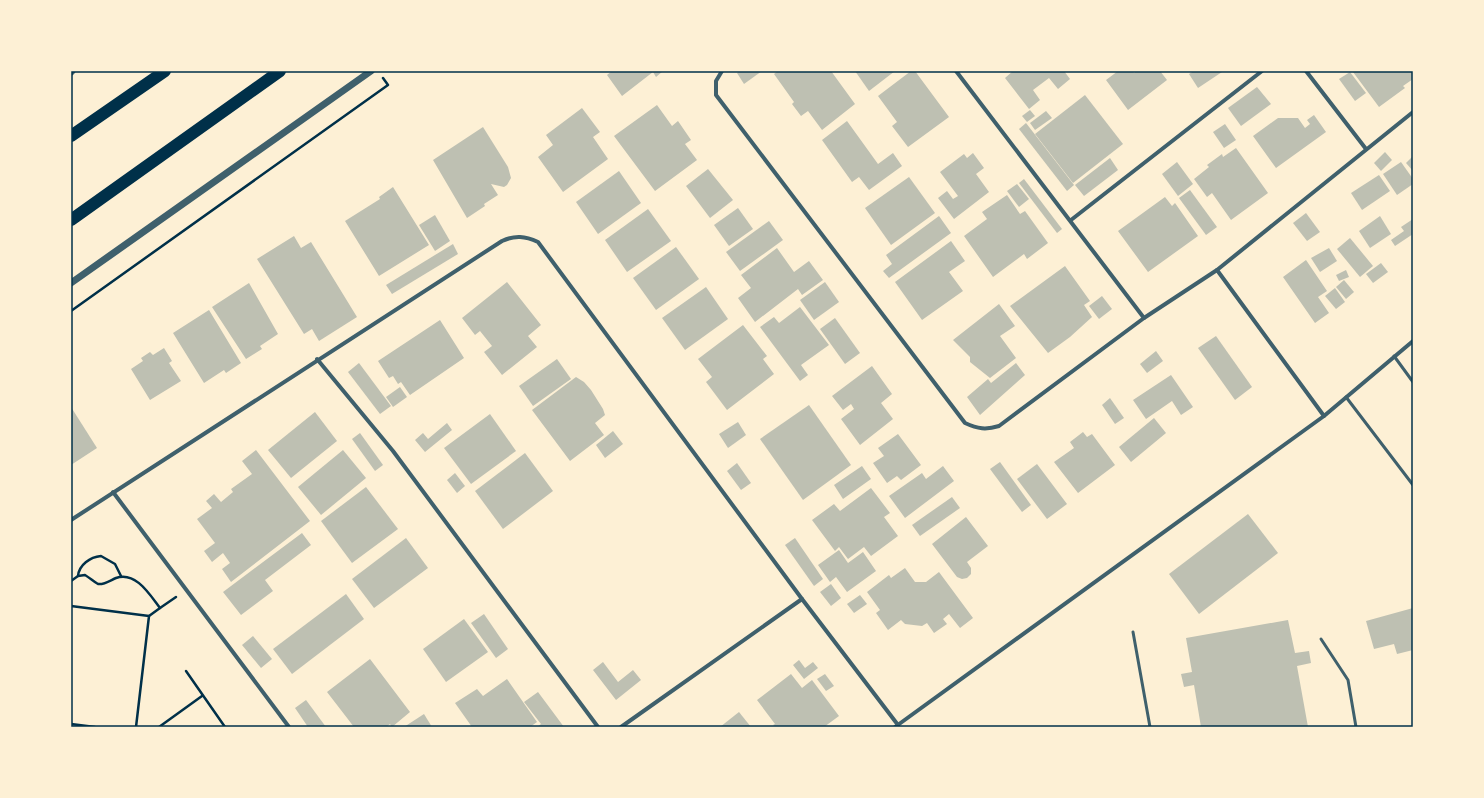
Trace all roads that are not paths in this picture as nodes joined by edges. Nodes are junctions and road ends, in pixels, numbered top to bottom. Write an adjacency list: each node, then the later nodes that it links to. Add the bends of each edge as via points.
1 (165, 71): 9 (highway)
2 (280, 71): 11 (highway)
3 (371, 71): 14 (street)
4 (722, 71): 15 (street, via 716,81 716,95 965,424 988,429 999,426)
5 (956, 71): 12 (street)
6 (1262, 71): 12 (street)
7 (1306, 71): 10 (street)
8 (1413, 112): 10 (street)
9 (71, 136)
10 (1366, 149): 13 (street)
11 (71, 220)
12 (1071, 220): 15 (street)
13 (1217, 270): 15 (street); 21 (street)
14 (71, 284)
15 (1144, 318)
16 (1413, 341): 17 (street)
17 (1394, 356): 19 (lane); 20 (street)
18 (317, 359): 23 (street); 25 (street, via 502,241 510,237 529,238 538,242); 30 (street, via 393,452)
19 (1413, 382)
20 (1346, 396): 21 (street); 22 (lane)
21 (1324, 416): 28 (street)
22 (1413, 485)
23 (113, 492): 24 (street); 29 (street)
24 (71, 520)
25 (802, 599): 28 (street); 31 (street)
26 (1133, 632): 32 (lane)
27 (1321, 639): 33 (lane, via 1348,680)
28 (897, 726)
29 (289, 727)
30 (598, 727)
31 (621, 727)
32 (1150, 727)
33 (1356, 727)

